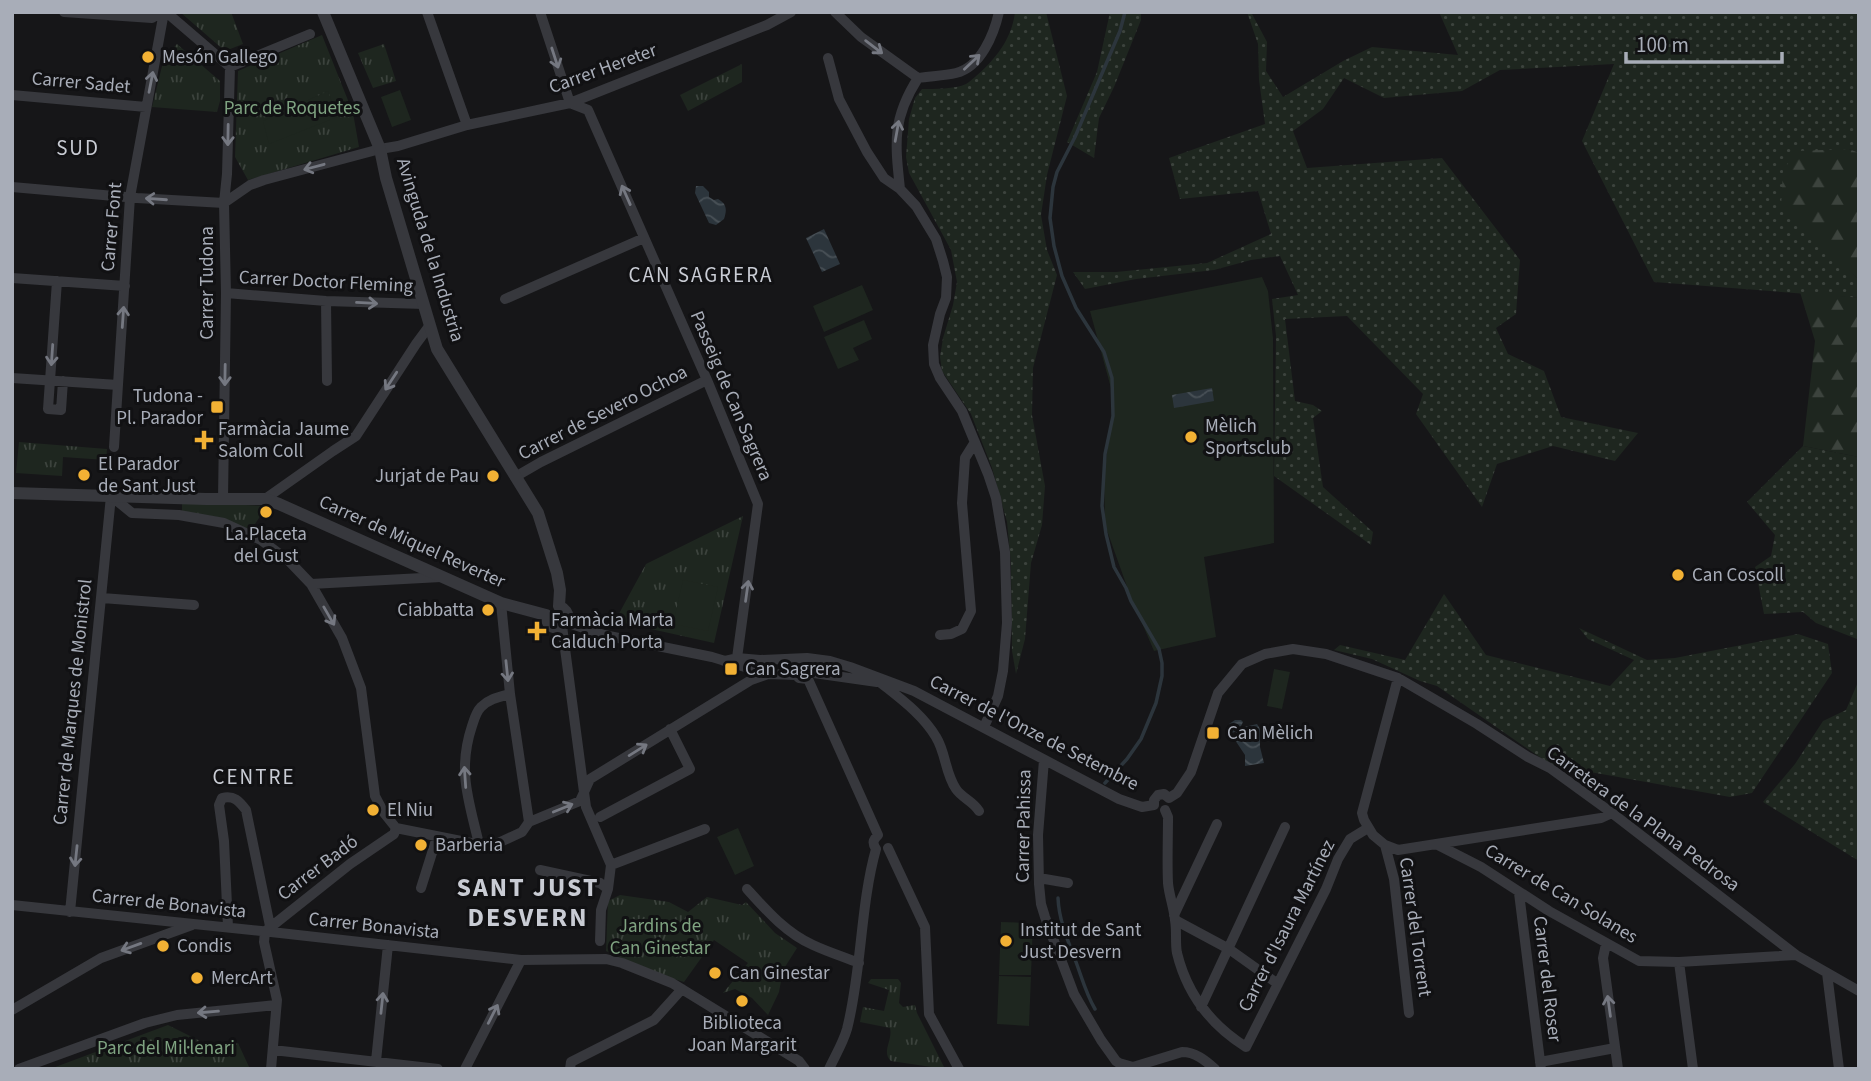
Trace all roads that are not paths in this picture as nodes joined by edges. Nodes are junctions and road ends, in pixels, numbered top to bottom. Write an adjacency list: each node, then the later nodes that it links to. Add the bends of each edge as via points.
1 (64, 12): 2 (street, via 152,18)
2 (164, 12): 11 (street); 15 (street, Carrer Font, one-way to 2)
3 (323, 12): 17 (street, Avinguda de la Industria)
4 (428, 12): 16 (street)
5 (540, 12): 14 (street, one-way to 14)
6 (791, 12): 14 (street, Carrer Hereter)
7 (835, 12): 12 (street, one-way to 12, via 860,37)
8 (999, 12): 12 (street, one-way to 8, via 959,73 975,62 994,32)
9 (310, 34): 11 (street)
10 (828, 58): 19 (street, via 839,99 867,152 884,178)
11 (230, 67): 21 (street, Carrer Tudona, one-way to 21)
12 (918, 78): 19 (street, one-way to 12, via 895,141 905,99)
13 (12, 94): 15 (street, Carrer Sadet)
14 (570, 103): 16 (street, Carrer Hereter); 22 (street, Passeig de Can Sagrera, one-way to 14, via 589,110)
15 (146, 107): 20 (street, Carrer Font)
16 (467, 125): 17 (street, Carrer Hereter)
17 (380, 149): 21 (street, Carrer Hereter, one-way to 21, via 250,185); 29 (street, Avinguda de la Industria)
18 (12, 187): 20 (street)
19 (900, 189): 37 (street, via 936,239 943,261 946,298 932,354)
20 (130, 197): 21 (street, one-way to 20); 25 (street, Carrer Font)
21 (224, 203): 26 (street, Carrer Tudona)
22 (644, 238): 27 (street); 33 (street, Passeig de Can Sagrera)
23 (12, 278): 24 (street)
24 (57, 281): 25 (street); 32 (street, one-way to 32)
25 (125, 286): 36 (street, Carrer Font, one-way to 25)
26 (226, 293): 28 (street, Carrer Doctor Fleming); 43 (street, Carrer Tudona, one-way to 43)
27 (505, 299)
28 (326, 301): 29 (street, Carrer Doctor Fleming, one-way to 29); 35 (street)
29 (424, 304): 30 (street, Avinguda de la Industria)
30 (430, 325): 39 (street, Avinguda de la Industria, via 437,349); 44 (street, one-way to 44, via 356,436)
31 (12, 378): 32 (street)
32 (51, 380): 34 (street); 34 (street, via 48,409 61,410)
33 (707, 380): 39 (street, Carrer de Severo Ochoa); 55 (street, Passeig de Can Sagrera, one-way to 33, via 758,504)
34 (63, 381): 36 (street)
35 (327, 381)
36 (118, 385): 38 (street, Carrer Font)
37 (975, 442): 54 (street, via 965,458 961,503 971,611 962,629); 65 (street, via 996,498 1007,597 1003,671)
38 (114, 447)
39 (516, 477): 51 (street, Avinguda de la Industria, via 537,513 557,573)
40 (12, 493): 41 (street)
41 (111, 496): 42 (street); 45 (street, via 132,513); 48 (street, Carrer de Marques de Monistrol)
42 (172, 498): 43 (street); 45 (street)
43 (223, 499): 44 (street)
44 (265, 499): 46 (street, Carrer de Miquel Reverter)
45 (179, 515): 47 (street, via 224,523 261,540)
46 (442, 576): 47 (street); 49 (street, Carrer de Miquel Reverter)
47 (311, 584): 75 (street, one-way to 75, via 342,638 361,688 375,796)
48 (102, 598): 50 (street); 95 (street, Carrer de Marques de Monistrol, one-way to 95)
49 (501, 603): 52 (street, Carrer de Miquel Reverter); 64 (street, one-way to 64)
50 (194, 605)
51 (559, 606): 52 (street); 53 (street, via 568,618)
52 (546, 615): 53 (street, via 550,626)
53 (564, 624): 57 (street); 68 (street)
54 (940, 635)
55 (737, 658): 56 (street); 57 (street)
56 (803, 658): 59 (street, via 794,666); 60 (street, via 815,667); 63 (street, Carrer de l'Onze de Setembre, via 830,661)
57 (724, 661): 58 (street)
58 (768, 674): 59 (street); 66 (street)
59 (796, 675): 60 (street)
60 (811, 676): 62 (street, Carrer de l'Onze de Setembre); 79 (street)
61 (1398, 678): 69 (street, via 1326,653 1293,649 1242,664 1218,693 1191,772 1177,793 1169,798 1158,794 1154,799); 71 (street, Carretera de la Plana Pedrosa, via 1550,768); 77 (street, via 1362,813)
62 (881, 683): 63 (street, Carrer de l'Onze de Setembre); 70 (street, via 910,706 936,736 957,791)
63 (897, 685): 65 (street, Carrer de l'Onze de Setembre)
64 (510, 694): 73 (street); 81 (street, one-way to 64, via 466,796 464,763 470,732 478,709 492,698)
65 (984, 727): 67 (street, Carrer de l'Onze de Setembre)
66 (670, 729): 68 (street, one-way to 66, via 590,779); 72 (street, via 690,769)
67 (1044, 760): 69 (street, Carrer de l'Onze de Setembre, via 1119,799); 88 (street, Carrer Pahissa)
68 (585, 790): 73 (street, one-way to 68, via 580,801); 86 (street, via 586,807)
69 (1159, 808): 96 (street, via 1168,817 1168,884)
70 (979, 811)
71 (1612, 813): 82 (street); 104 (street, Carretera de la Plana Pedrosa)
72 (600, 817)
73 (528, 822): 81 (street, via 522,832 496,844)
74 (1217, 824): 96 (street)
75 (394, 828): 80 (street); 99 (street, Carrer Badó)
76 (1286, 828): 103 (street)
77 (1368, 828): 83 (street); 109 (street, Carrer d'Isaura Martínez, via 1350,839 1341,853)
78 (705, 829): 86 (street)
79 (878, 835): 84 (street, via 887,836); 85 (street, via 873,844)
80 (438, 836): 81 (street); 90 (street)
81 (479, 844)
82 (1436, 844): 83 (street, via 1398,850); 93 (street, Carrer de Can Solanes)
83 (1385, 845): 115 (street, Carrer del Torrent, via 1394,879)
84 (888, 848): 85 (street); 129 (street, via 925,927 929,1014)
85 (876, 849): 107 (street)
86 (611, 865): 92 (street)
87 (540, 870): 92 (street, via 600,883)
88 (1040, 878): 89 (street); 117 (street, Carrer Pahissa, via 1041,904 1066,974)
89 (1068, 883)
90 (421, 888)
91 (747, 888): 107 (street, via 791,932)
92 (608, 889): 100 (street, via 601,910)
93 (1519, 893): 101 (street, Carrer de Can Solanes); 122 (street, Carrer del Roser)
94 (12, 905): 95 (street)
95 (70, 912): 97 (street, Carrer de Bonavista)
96 (1175, 917): 103 (street); 113 (street, via 1177,952)
97 (195, 924): 98 (street, Carrer de Bonavista); 114 (street, one-way to 114, via 101,958)
98 (228, 927): 99 (street, Carrer de Bonavista); 99 (street, via 219,806 222,798 229,796 246,810)
99 (268, 929): 102 (street, Carrer Bonavista); 112 (street, via 264,942)
100 (600, 941)
101 (1606, 944): 106 (street, Carrer de Can Solanes, via 1639,961); 118 (street, one-way to 101, via 1603,958)
102 (388, 946): 105 (street, Carrer Bonavista); 120 (street, one-way to 102)
103 (1229, 949): 109 (street); 113 (street)
104 (1796, 954): 106 (street, Carrer de Can Solanes); 108 (street, Carretera de la Plana Pedrosa)
105 (521, 960): 110 (street, Carrer Bonavista, via 606,959); 126 (street, one-way to 105)
106 (1679, 962): 132 (street)
107 (859, 963): 128 (street, via 846,1032)
108 (1827, 973): 111 (street); 133 (street)
109 (1278, 984): 113 (street, Carrer d'Isaura Martínez, via 1246,1047)
110 (682, 989): 121 (street, via 654,1020); 127 (street)
111 (1859, 991)
112 (276, 1005): 119 (street); 123 (street, one-way to 123, via 177,1015)
113 (1201, 1007)
114 (12, 1010)
115 (1409, 1013)
116 (1112, 1033): 117 (street)
117 (1101, 1040): 130 (street, Carrer Pahissa, via 1124,1066 1189,1052)
118 (1615, 1048): 122 (street); 131 (street)
119 (273, 1050): 120 (street); 124 (street)
120 (376, 1061): 125 (street)
121 (570, 1065)
122 (1541, 1065)
123 (19, 1069)
124 (271, 1069)
125 (438, 1069)
126 (465, 1069)
127 (805, 1069)
128 (829, 1069)
129 (959, 1069)
130 (1215, 1069)
131 (1618, 1069)
132 (1693, 1069)
133 (1839, 1069)

